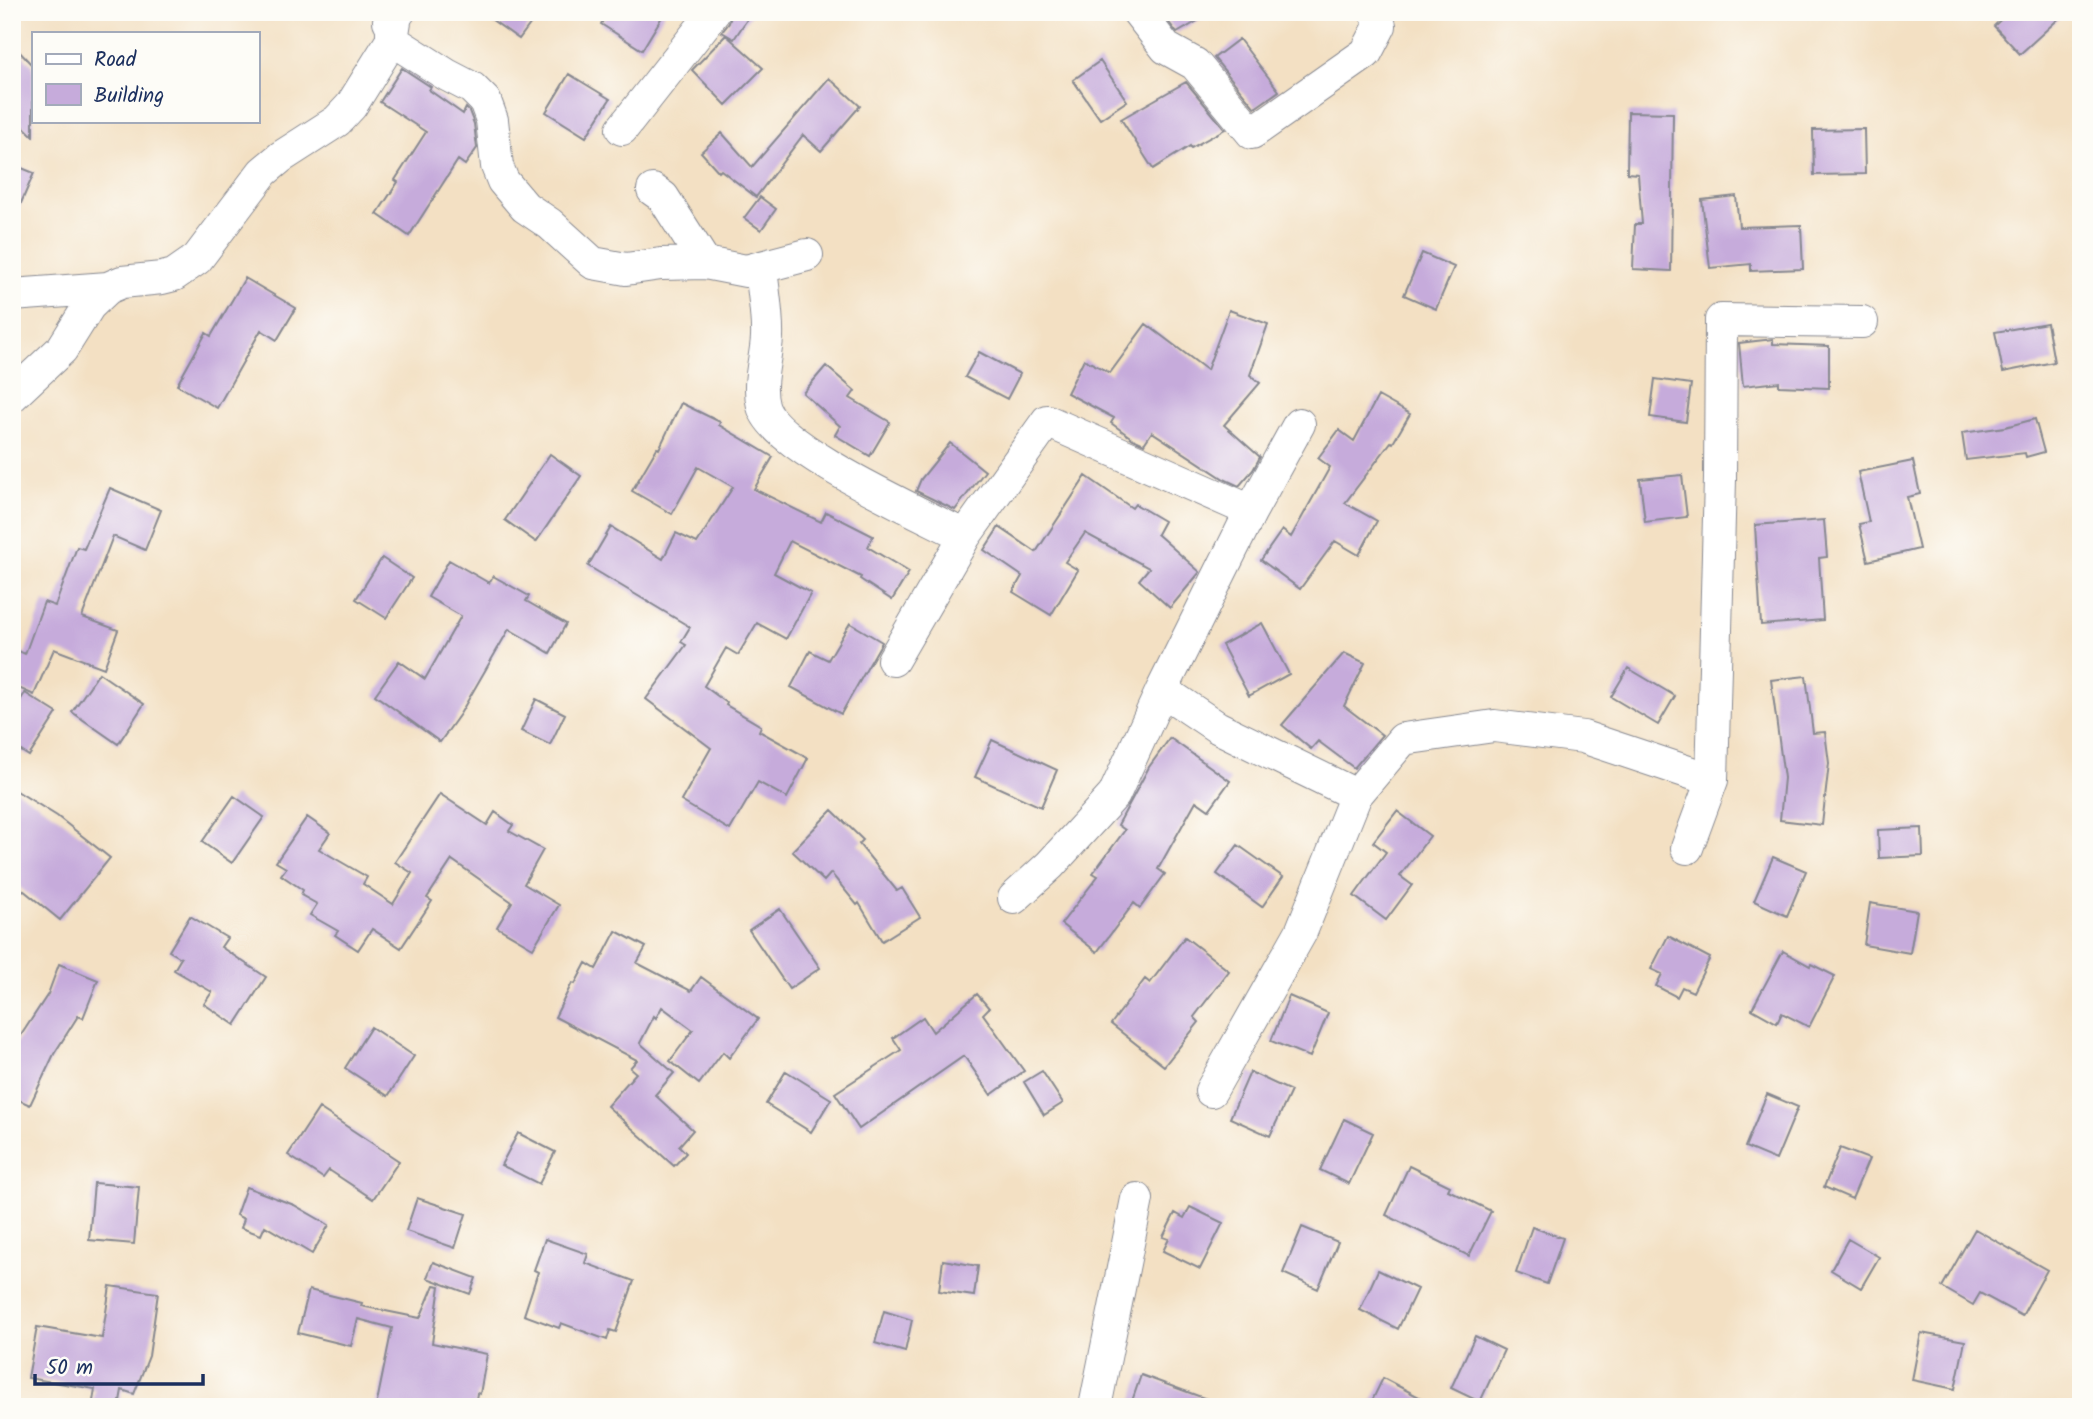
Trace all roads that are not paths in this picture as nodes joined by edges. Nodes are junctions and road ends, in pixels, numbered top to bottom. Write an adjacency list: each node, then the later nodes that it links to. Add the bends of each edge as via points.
1 (714, 12): 5 (street)
2 (1138, 12): 3 (street, via 1166,48 1195,64 1252,133 1366,53 1380,26)
3 (1376, 12)
4 (392, 21): 8 (street, via 447,75 485,101 503,181 525,206 593,263 626,269); 10 (street, via 351,106 337,121 263,172 197,259 174,275)
5 (622, 129)
6 (653, 190): 8 (street, via 663,197)
7 (807, 256): 9 (street)
8 (705, 263): 9 (street, via 746,271)
9 (761, 268): 16 (street, via 767,336 760,379 765,415 814,457)
10 (108, 288): 11 (street); 13 (street, via 89,306 62,349)
11 (12, 295)
12 (1862, 322): 19 (street, via 1721,320)
13 (12, 396)
14 (1299, 424): 15 (street)
15 (1251, 511): 16 (street, via 1047,421); 18 (street)
16 (965, 536): 17 (street)
17 (893, 660)
18 (1162, 690): 20 (street, via 1217,727); 22 (street, via 1114,795)
19 (1712, 780): 20 (street, via 1583,737 1494,726 1403,739); 21 (street)
20 (1356, 795): 23 (street, via 1301,932)
21 (1688, 848)
22 (1014, 898)
23 (1211, 1091)
24 (1137, 1199): 25 (street)
25 (1095, 1407)

